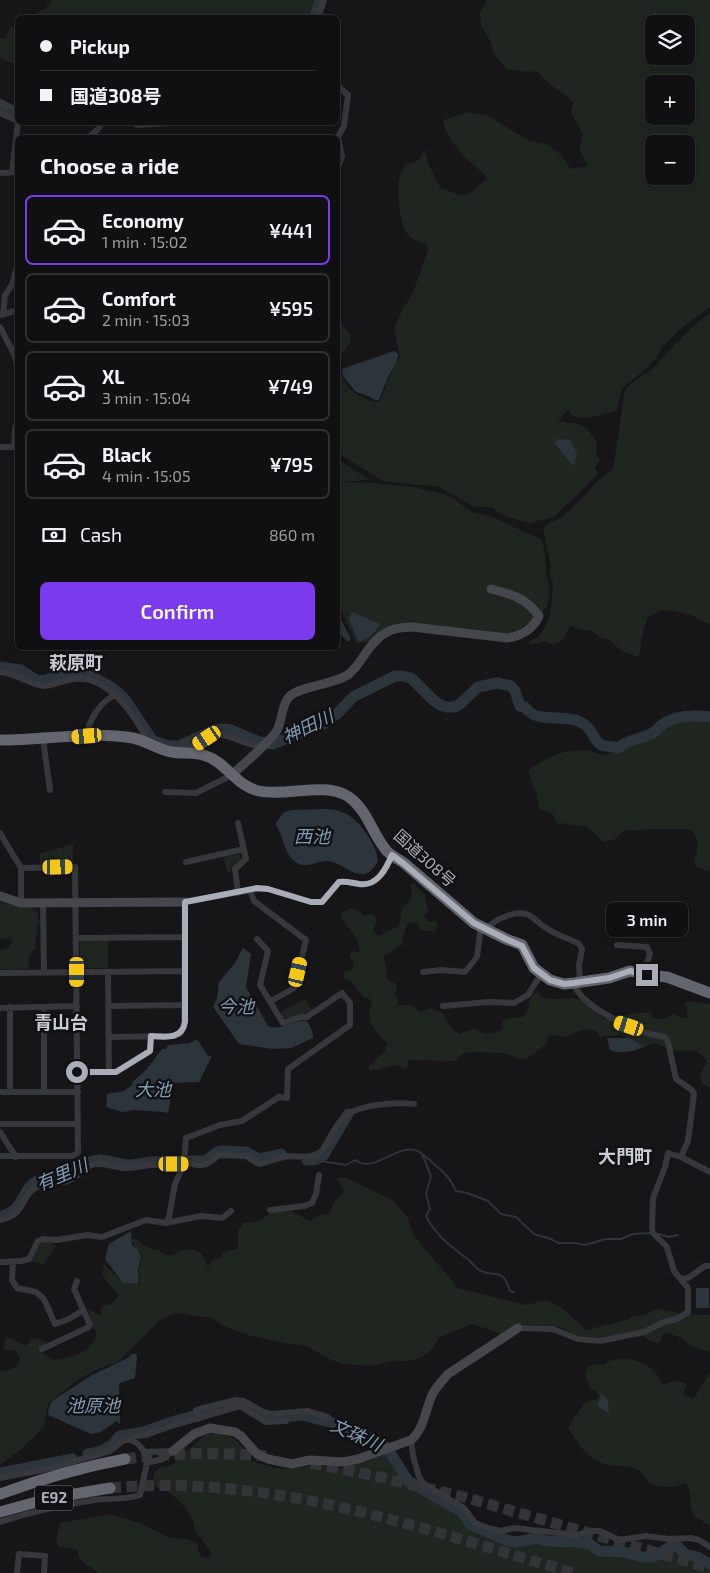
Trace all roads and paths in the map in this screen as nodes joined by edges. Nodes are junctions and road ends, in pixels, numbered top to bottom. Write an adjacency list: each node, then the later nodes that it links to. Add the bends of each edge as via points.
1 (324, 0): 2 (street)
2 (319, 15)
3 (340, 88): 10 (street, via 348,95 344,126)
4 (0, 102): 5 (street)
5 (15, 110)
6 (0, 113): 7 (street)
7 (15, 120)
8 (100, 125): 9 (street)
9 (91, 135)
10 (340, 135)
11 (340, 148): 12 (street)
12 (340, 162)
13 (15, 172): 14 (street)
14 (0, 173)
15 (15, 274): 17 (street, via 5,295)
16 (15, 311): 17 (street)
17 (2, 315)
18 (0, 327): 19 (street)
19 (15, 356)
20 (0, 447): 21 (street)
21 (15, 447)
22 (491, 588): 30 (street, via 525,600 539,616 534,624 521,634 506,638 412,627 386,632 379,636 348,675 291,695 285,703 277,731)
23 (0, 672): 25 (street, via 45,686 83,679)
24 (123, 690): 25 (street)
25 (117, 695): 26 (street, via 111,696 93,715); 29 (street)
26 (87, 736): 27 (highway, 国道308号); 29 (highway, 国道308号, via 133,738)
27 (43, 739): 28 (highway, 国道308号); 33 (street)
28 (0, 740)
29 (149, 744): 31 (highway, 国道308号)
30 (261, 748): 31 (street, via 224,734 207,738); 32 (street)
31 (186, 753): 32 (highway, 国道308号, via 212,758)
32 (232, 775): 34 (street, via 196,793); 38 (highway, 国道308号, via 258,791 324,790 349,797)
33 (50, 790)
34 (165, 792)
35 (238, 823): 37 (street)
36 (0, 832): 40 (street)
37 (244, 849): 39 (street); 42 (street, via 246,859 235,870)
38 (392, 855): 41 (street, via 380,876 372,882 339,882 322,902 311,902 268,889); 48 (highway, 国道308号)
39 (186, 862)
40 (22, 868): 45 (street); 46 (street, via 76,867)
41 (250, 891): 42 (street); 63 (street, via 254,901 306,940 294,988)
42 (238, 893): 44 (street)
43 (0, 896): 45 (street)
44 (185, 902): 46 (street); 49 (street)
45 (21, 903): 47 (street)
46 (76, 903): 47 (street); 50 (street)
47 (43, 904): 55 (street)
48 (483, 927): 58 (street, via 477,957 465,972); 59 (highway, 国道308号, via 522,946); 61 (street, via 498,918 526,914 544,928 579,944 582,949)
49 (184, 937): 50 (street); 53 (street)
50 (77, 938): 56 (street)
51 (257, 939): 63 (street, via 268,951 260,985)
52 (616, 945): 60 (street, via 647,947 650,954)
53 (185, 971): 57 (street); 64 (street)
54 (0, 972): 55 (street)
55 (44, 972): 56 (street)
56 (77, 972): 57 (street); 65 (street)
57 (108, 972): 66 (street)
58 (423, 972)
59 (541, 974): 61 (highway, via 557,982); 67 (street, via 528,995 514,1003)
60 (643, 975): 61 (highway, via 630,971); 62 (highway, via 667,977)
61 (577, 983): 85 (street, via 576,989 580,994 610,1018 648,1034 665,1037 668,1042 676,1079 694,1094 688,1141)
62 (710, 993)
63 (271, 1002): 86 (street, via 284,1024 307,1017 343,993 350,1003 350,1025 288,1070 287,1098 279,1097 242,1121 220,1125 186,1138)
64 (185, 1005): 66 (street); 71 (street, via 181,1033)
65 (77, 1006): 68 (street); 73 (street)
66 (108, 1006): 72 (street)
67 (444, 1006)
68 (44, 1007): 70 (street); 75 (street)
69 (0, 1008): 70 (street)
70 (10, 1008): 77 (street)
71 (151, 1036): 72 (street); 74 (street, via 150,1051 116,1072)
72 (109, 1037): 74 (street)
73 (77, 1072): 74 (street); 78 (street)
74 (108, 1072)
75 (44, 1091): 77 (street); 78 (street)
76 (0, 1092): 77 (street)
77 (10, 1092)
78 (78, 1092): 81 (street)
79 (414, 1104): 86 (street, via 354,1111 342,1119 322,1150 309,1157 283,1157 259,1164 246,1156 219,1155 209,1164)
80 (0, 1124): 81 (street)
81 (78, 1124): 84 (street, via 78,1152 74,1156)
82 (0, 1132): 84 (street)
83 (0, 1156): 84 (street)
84 (16, 1156)
85 (681, 1157): 87 (street); 96 (street, via 668,1153 653,1198 651,1218 653,1233 667,1247 674,1271)
86 (184, 1164): 91 (street, via 127,1168 90,1166 69,1180 39,1185 29,1193 16,1214); 92 (street, via 175,1184)
87 (710, 1172)
88 (318, 1176): 89 (street, via 312,1203)
89 (270, 1210)
90 (231, 1211): 92 (street, via 222,1218 201,1216)
91 (0, 1220)
92 (166, 1223): 94 (street, via 146,1220 102,1237 87,1235 43,1239 38,1241 29,1259)
93 (0, 1262): 94 (street)
94 (13, 1262): 98 (street, via 12,1280 16,1288 36,1292 44,1299 55,1324)
95 (710, 1266): 96 (street)
96 (681, 1279): 99 (street, via 688,1288 688,1312 644,1332 594,1342 552,1329)
97 (77, 1281): 98 (street, via 74,1289)
98 (83, 1310): 100 (street, via 89,1327)
99 (518, 1328): 105 (street, via 448,1374 430,1399 417,1435)
100 (42, 1349)
101 (328, 1416): 102 (street, via 308,1411 271,1414 236,1400 196,1410)
102 (197, 1419): 103 (street, via 240,1406 266,1422); 104 (street)
103 (286, 1421)
104 (130, 1440): 107 (street); 110 (street, via 124,1440 110,1452)
105 (411, 1440): 106 (street, via 358,1459 343,1462 310,1460 292,1464 257,1454 235,1432 210,1428 194,1434); 115 (street, via 419,1477 424,1484 464,1508 475,1523 488,1528 502,1531 521,1528 577,1535 600,1531 619,1540 646,1536 691,1538)
106 (173, 1450): 107 (street); 109 (street, via 163,1459)
107 (145, 1452): 109 (street)
108 (125, 1459): 112 (highway, E92, via 84,1467)
109 (147, 1463): 114 (street, via 140,1495 96,1500)
110 (0, 1478)
111 (110, 1488): 113 (highway, E92, via 51,1498)
112 (0, 1493)
113 (0, 1513)
114 (0, 1522)
115 (710, 1547)
116 (17, 1573): 117 (street, via 19,1554 45,1556)
117 (44, 1573)

